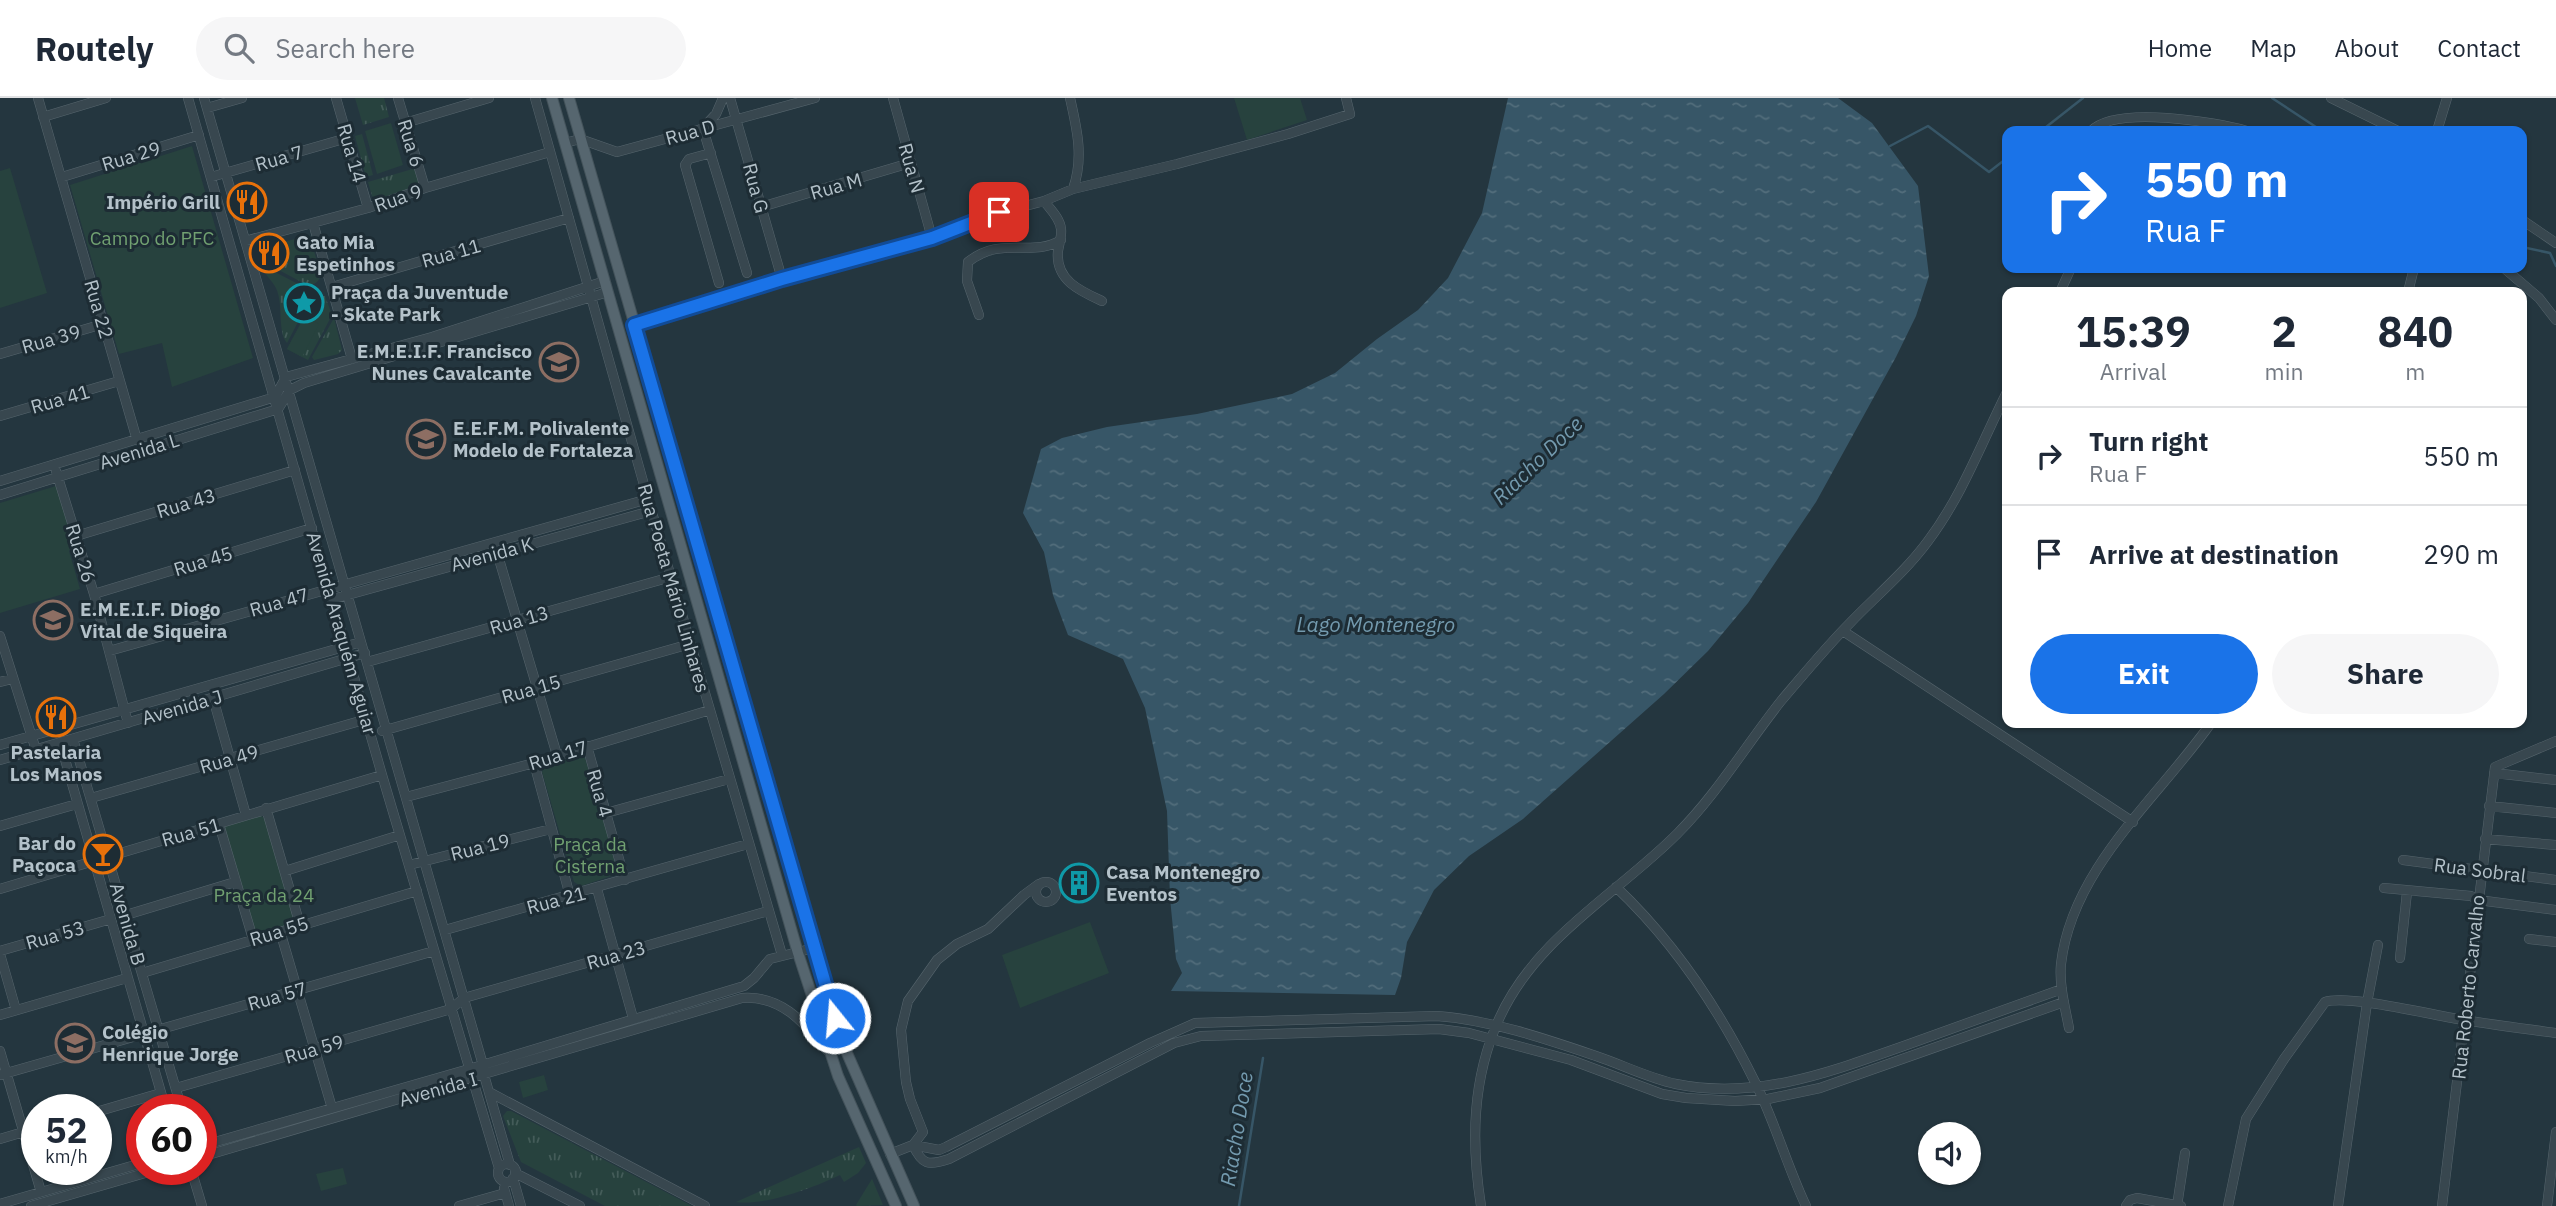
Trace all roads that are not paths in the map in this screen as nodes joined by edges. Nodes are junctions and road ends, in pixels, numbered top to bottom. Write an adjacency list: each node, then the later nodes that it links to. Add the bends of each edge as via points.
1 (38, 98): 21 (street, Rua 22)
2 (106, 98): 21 (street)
3 (188, 98): 29 (street, Avenida Araquém Aguiar)
4 (204, 98): 20 (street, Avenida Araquém Aguiar)
5 (242, 98): 20 (street)
6 (336, 98): 30 (street, Rua 14)
7 (398, 98): 23 (street, Rua 6)
8 (489, 98): 23 (street)
9 (535, 98): 33 (street, Rua Poeta Mário Linhares)
10 (552, 98): 32 (main road)
11 (569, 98): 31 (main road)
12 (723, 98): 28 (street)
13 (730, 98): 22 (street, Rua G)
14 (815, 98): 22 (street, Rua D)
15 (893, 98): 35 (street, Rua N)
16 (1070, 98): 40 (street, via 1080,153)
17 (1346, 98): 40 (street, via 1350,114)
18 (2331, 98): 26 (street)
19 (2447, 98): 27 (street)
20 (207, 108): 36 (street, Avenida Araquém Aguiar)
21 (43, 117): 37 (street, Rua 22)
22 (737, 119): 28 (street, Rua D); 42 (street, Rua G)
23 (405, 123): 39 (street, Rua 6)
24 (2099, 126): 25 (street, via 2147,116)
25 (2220, 126)
26 (2388, 126)
27 (2439, 126)
28 (703, 129): 31 (street, Rua D, via 617,152); 34 (street)
29 (199, 135): 37 (street, Rua 29); 38 (street, Avenida Araquém Aguiar)
30 (347, 138): 36 (street, Rua 7); 43 (street, Rua 14)
31 (580, 139): 32 (street); 67 (main road)
32 (565, 144): 57 (main road)
33 (550, 152): 39 (street, Rua 9); 44 (street, Rua Poeta Mário Linhares)
34 (711, 153): 51 (street); 54 (street, via 689,159 685,165)
35 (910, 163): 42 (street, Rua M); 47 (street, Rua N)
36 (225, 173): 38 (street, Rua 7); 48 (street, Avenida Araquém Aguiar)
37 (62, 177): 66 (street, Rua 22)
38 (211, 177): 63 (street, Avenida Araquém Aguiar)
39 (425, 188): 43 (street, Rua 9)
40 (1073, 189): 41 (street)
41 (1044, 201): 47 (street, via 999,212); 49 (street, via 1061,228)
42 (761, 207): 53 (street, Rua G)
43 (368, 208): 45 (street, Rua 9)
44 (569, 218): 55 (street, Rua Poeta Mário Linhares); 56 (street, Rua 11)
45 (313, 223): 48 (street, Rua 9); 56 (street)
46 (2527, 223): 50 (street)
47 (932, 238): 53 (street)
48 (244, 240): 62 (street, Avenida Araquém Aguiar)
49 (1060, 240): 61 (street, via 1059,264 1065,278 1075,289); 64 (street, via 1042,247 1005,246 968,262 967,281)
50 (2556, 243)
51 (747, 273)
52 (2510, 273): 58 (street)
53 (782, 279): 67 (street)
54 (719, 283)
55 (589, 286): 57 (street); 60 (street, Rua Poeta Mário Linhares); 68 (street)
56 (332, 287): 70 (street)
57 (606, 287): 60 (street); 124 (main road)
58 (2526, 287)
59 (2527, 288): 65 (street)
60 (592, 297): 68 (street); 84 (street, Rua Poeta Mário Linhares)
61 (1102, 301)
62 (264, 306): 63 (street); 71 (street, Avenida Araquém Aguiar)
63 (249, 310): 74 (street, Avenida Araquém Aguiar)
64 (979, 315)
65 (2556, 320)
66 (103, 324): 69 (street, Rua 39); 72 (street, Rua 22)
67 (634, 325): 122 (main road)
68 (433, 341): 70 (street); 73 (street)
69 (0, 354)
70 (352, 359): 71 (street)
71 (285, 377): 73 (street, Avenida Araquém Aguiar); 74 (street)
72 (120, 381): 77 (street, Rua 41); 78 (street, Rua 22)
73 (290, 390): 76 (street); 91 (street, Avenida Araquém Aguiar)
74 (275, 397): 76 (street, Avenida Araquém Aguiar); 78 (street, Avenida L)
75 (2002, 403): 97 (street, via 1938,527 1905,570)
76 (278, 409): 80 (street, Avenida Araquém Aguiar); 81 (street, Avenida L)
77 (0, 416)
78 (137, 440): 79 (street, Avenida L)
79 (55, 466): 81 (street, Rua 26); 82 (street, Avenida L)
80 (295, 470): 86 (street, Avenida Araquém Aguiar); 87 (street, Rua 43)
81 (58, 476): 83 (street, Avenida L); 87 (street, Rua 26)
82 (1, 478)
83 (0, 495)
84 (648, 499): 85 (street, Rua Poeta Mário Linhares); 88 (street, Avenida K)
85 (651, 511): 89 (street, Avenida K); 90 (street, Rua Poeta Mário Linhares)
86 (312, 528): 92 (street, Avenida Araquém Aguiar); 93 (street, Rua 45)
87 (76, 536): 93 (street, Rua 26)
88 (495, 541): 89 (street); 91 (street, Avenida K)
89 (497, 552): 94 (street, Avenida K); 96 (street)
90 (671, 577): 96 (street, Rua 13); 100 (street, Rua Poeta Mário Linhares)
91 (345, 583): 92 (street, Avenida K); 94 (street, Avenida Araquém Aguiar)
92 (329, 587): 95 (street, Avenida Araquém Aguiar); 102 (street, Rua 47)
93 (94, 594): 102 (street, Rua 26)
94 (349, 594): 95 (street, Avenida K); 99 (street, Avenida Araquém Aguiar)
95 (333, 599): 101 (street, Avenida Araquém Aguiar)
96 (518, 621): 104 (street, Rua 13); 107 (street)
97 (1843, 631): 141 (street); 160 (street, via 1782,700 1700,810)
98 (0, 636): 105 (street)
99 (361, 642): 101 (street, Avenida J); 104 (street, Avenida Araquém Aguiar)
100 (690, 644): 107 (street, Rua 15); 110 (street, Rua Poeta Mário Linhares)
101 (347, 647): 103 (street, Avenida Araquém Aguiar); 109 (street, Avenida J)
102 (109, 651): 109 (street, Rua 26)
103 (349, 658): 104 (street, Avenida J); 108 (street, Avenida J); 111 (street, Avenida Araquém Aguiar)
104 (366, 658): 114 (street, Avenida Araquém Aguiar)
105 (12, 678): 106 (street); 116 (street)
106 (0, 682)
107 (538, 687): 114 (street, Rua 15); 125 (street)
108 (213, 698): 112 (street, Avenida J); 126 (street)
109 (124, 708): 112 (street, Rua 26); 116 (street, Avenida J)
110 (710, 710): 121 (street, Rua 17); 131 (street, Rua Poeta Mário Linhares)
111 (367, 719): 115 (street, Avenida Araquém Aguiar); 126 (street, Rua 49)
112 (128, 723): 117 (street, Avenida J)
113 (2207, 728): 141 (street)
114 (386, 729): 115 (street, Rua 15); 133 (street, Avenida Araquém Aguiar)
115 (372, 734): 130 (street, Avenida Araquém Aguiar)
116 (30, 737): 120 (street, Avenida J); 123 (street)
117 (73, 739): 119 (street, Avenida J); 134 (street, Avenida B)
118 (2556, 741): 129 (street)
119 (60, 743): 123 (street, Avenida J); 135 (street, Avenida B)
120 (0, 745)
121 (587, 746): 125 (street, Rua 17); 138 (street, Rua 4)
122 (757, 746): 124 (main road); 179 (main road)
123 (36, 750): 127 (street, Avenida J)
124 (740, 750): 182 (main road)
125 (557, 755): 128 (street, Rua 17)
126 (229, 758): 134 (street, Rua 49); 140 (street)
127 (0, 760)
128 (534, 763): 133 (street, Rua 17); 144 (street)
129 (2494, 770): 132 (street); 136 (street, Rua Roberto Carvalho)
130 (382, 775): 137 (street, Rua 51); 145 (street, Avenida Araquém Aguiar)
131 (729, 779): 138 (street); 147 (street, Rua Poeta Mário Linhares)
132 (2556, 780)
133 (406, 797): 152 (street, Avenida Araquém Aguiar)
134 (91, 798): 149 (street, Avenida B)
135 (77, 804): 143 (street); 150 (street, Avenida B)
136 (2489, 806): 139 (street); 146 (street, Rua Roberto Carvalho)
137 (266, 808): 140 (street, Rua 51); 155 (street)
138 (606, 813): 156 (street, Rua 4)
139 (2556, 813)
140 (246, 815): 142 (street, Rua 51)
141 (2133, 822): 188 (street, via 2104,860 2074,913 2061,965)
142 (219, 824): 149 (street, Rua 51); 158 (street)
143 (0, 826)
144 (551, 829): 152 (street, Rua 19); 166 (street)
145 (400, 835): 153 (street, Avenida Araquém Aguiar); 155 (street)
146 (2485, 839): 148 (street); 154 (street, Rua Roberto Carvalho)
147 (748, 844): 156 (street, Rua 21); 169 (street, Rua Poeta Mário Linhares)
148 (2556, 845)
149 (108, 856): 150 (street, Rua 51); 170 (street, Avenida B)
150 (93, 860): 162 (street, Rua 51); 171 (street, Avenida B)
151 (2403, 860): 154 (street, Rua Sobral)
152 (424, 862): 153 (street, Rua 19); 173 (street, Avenida Araquém Aguiar)
153 (409, 865): 164 (street, Avenida Araquém Aguiar)
154 (2481, 870): 157 (street, Rua Sobral); 167 (street, Rua Roberto Carvalho)
155 (285, 872): 172 (street)
156 (625, 880): 163 (street, Rua 21)
157 (2556, 880)
158 (235, 882): 170 (street); 175 (street)
159 (1039, 884): 226 (street, via 988,929 936,960 908,1001 901,1030 906,1082 923,1132)
160 (1616, 887): 200 (street, via 1538,958); 214 (street, via 1681,962)
161 (2384, 888): 165 (street)
162 (0, 889)
163 (597, 889): 166 (street, Rua 21); 184 (street)
164 (417, 891): 172 (street, Rua 55); 180 (street, Avenida Araquém Aguiar)
165 (2407, 892): 167 (street); 185 (street)
166 (570, 896): 173 (street, Rua 21)
167 (2478, 900): 168 (street); 199 (street, Rua Roberto Carvalho)
168 (2556, 910)
169 (768, 911): 183 (street, Rua Poeta Mário Linhares); 184 (street, Rua 23)
170 (125, 915): 186 (street, Avenida B)
171 (111, 919): 181 (street, Rua 53); 187 (street, Avenida B)
172 (300, 925): 174 (street, Rua 55)
173 (445, 930): 190 (street, Avenida Araquém Aguiar)
174 (280, 931): 175 (street, Rua 55); 189 (street)
175 (253, 939): 186 (street, Rua 55)
176 (2529, 939): 177 (street)
177 (2556, 943)
178 (2378, 944): 192 (street)
179 (814, 948): 182 (street); 229 (main road, via 843,1044)
180 (434, 951): 189 (street, Rua 57); 194 (street, Avenida Araquém Aguiar)
181 (0, 953): 195 (street)
182 (798, 953): 183 (street); 208 (main road)
183 (782, 955): 193 (street, Avenida I, via 770,959 744,986)
184 (614, 956): 190 (street, Rua 23); 197 (street)
185 (2400, 958)
186 (142, 973): 202 (street, Avenida B)
187 (127, 978): 195 (street); 204 (street, Avenida B)
188 (2062, 989): 191 (street); 214 (street, via 1812,1077)
189 (298, 990): 202 (street, Rua 57); 206 (street)
190 (464, 998): 194 (street); 209 (street, Avenida Araquém Aguiar)
191 (2064, 1002): 201 (street); 218 (street, via 1821,1088)
192 (2367, 1003): 199 (street); 253 (street, via 2337,1000 2325,1002 2316,1011 2246,1119); 254 (street)
193 (670, 1007): 197 (street, Avenida I); 198 (street)
194 (451, 1009): 206 (street, Rua 59); 211 (street, Avenida Araquém Aguiar)
195 (16, 1010): 196 (street)
196 (0, 1015)
197 (633, 1018): 209 (street, Avenida I)
198 (673, 1018): 208 (street, Avenida I, via 742,998 771,1000 801,1020); 212 (street, Avenida I)
199 (2466, 1021): 203 (street); 255 (street, Rua Roberto Carvalho)
200 (1496, 1027): 205 (street); 214 (street, via 1674,1084); 226 (street, via 1437,1016 1195,1023 946,1147)
201 (2069, 1028)
202 (160, 1029): 204 (street, Rua 57); 213 (street, Avenida B)
203 (2556, 1033)
204 (145, 1035): 210 (street, Rua 57); 216 (street, Avenida B)
205 (1491, 1039): 218 (street, via 1571,1060 1662,1094 1709,1100); 226 (street, via 1439,1029 1201,1036 1174,1043 949,1160 930,1164 918,1157); 249 (street, via 1478,1084 1475,1137)
206 (314, 1049): 213 (street, Rua 59); 220 (street)
207 (0, 1051): 210 (street)
208 (829, 1052): 247 (main road)
209 (484, 1065): 211 (street, Avenida I); 212 (street, Avenida Araquém Aguiar)
210 (4, 1074): 221 (street)
211 (470, 1074): 212 (street, Avenida I); 220 (street, Avenida I); 227 (street, Avenida I); 231 (street, Avenida Araquém Aguiar)
212 (484, 1076): 215 (street, Avenida Araquém Aguiar)
213 (176, 1088): 217 (street, Avenida B)
214 (1758, 1088): 218 (street)
215 (489, 1092): 232 (street, Avenida Araquém Aguiar); 246 (street)
216 (161, 1093): 219 (street)
217 (178, 1094)
218 (1763, 1099): 250 (street)
219 (112, 1107)
220 (332, 1108): 225 (street, Avenida I)
221 (21, 1123)
222 (2556, 1132): 256 (street)
223 (21, 1133): 224 (street)
224 (0, 1139)
225 (217, 1141)
226 (913, 1145): 229 (street)
227 (217, 1152)
228 (2185, 1153): 252 (street)
229 (891, 1154): 248 (main road)
230 (126, 1168): 237 (street)
231 (499, 1168): 232 (street, via 504,1164); 234 (street)
232 (513, 1172): 234 (street, via 508,1181); 244 (street, Avenida Araquém Aguiar); 245 (street)
233 (126, 1179): 240 (street)
234 (502, 1180): 238 (street)
235 (39, 1185): 237 (street)
236 (196, 1185): 241 (street)
237 (41, 1192): 239 (street)
238 (505, 1193): 242 (street); 243 (street)
239 (0, 1204)
240 (32, 1206)
241 (202, 1206)
242 (459, 1206)
243 (509, 1206)
244 (521, 1206)
245 (580, 1206)
246 (705, 1206)
247 (896, 1206)
248 (914, 1206)
249 (1481, 1206)
250 (1806, 1206)
251 (2126, 1206): 252 (street, via 2137,1198)
252 (2179, 1206)
253 (2228, 1206)
254 (2338, 1206)
255 (2442, 1206)
256 (2547, 1206)

